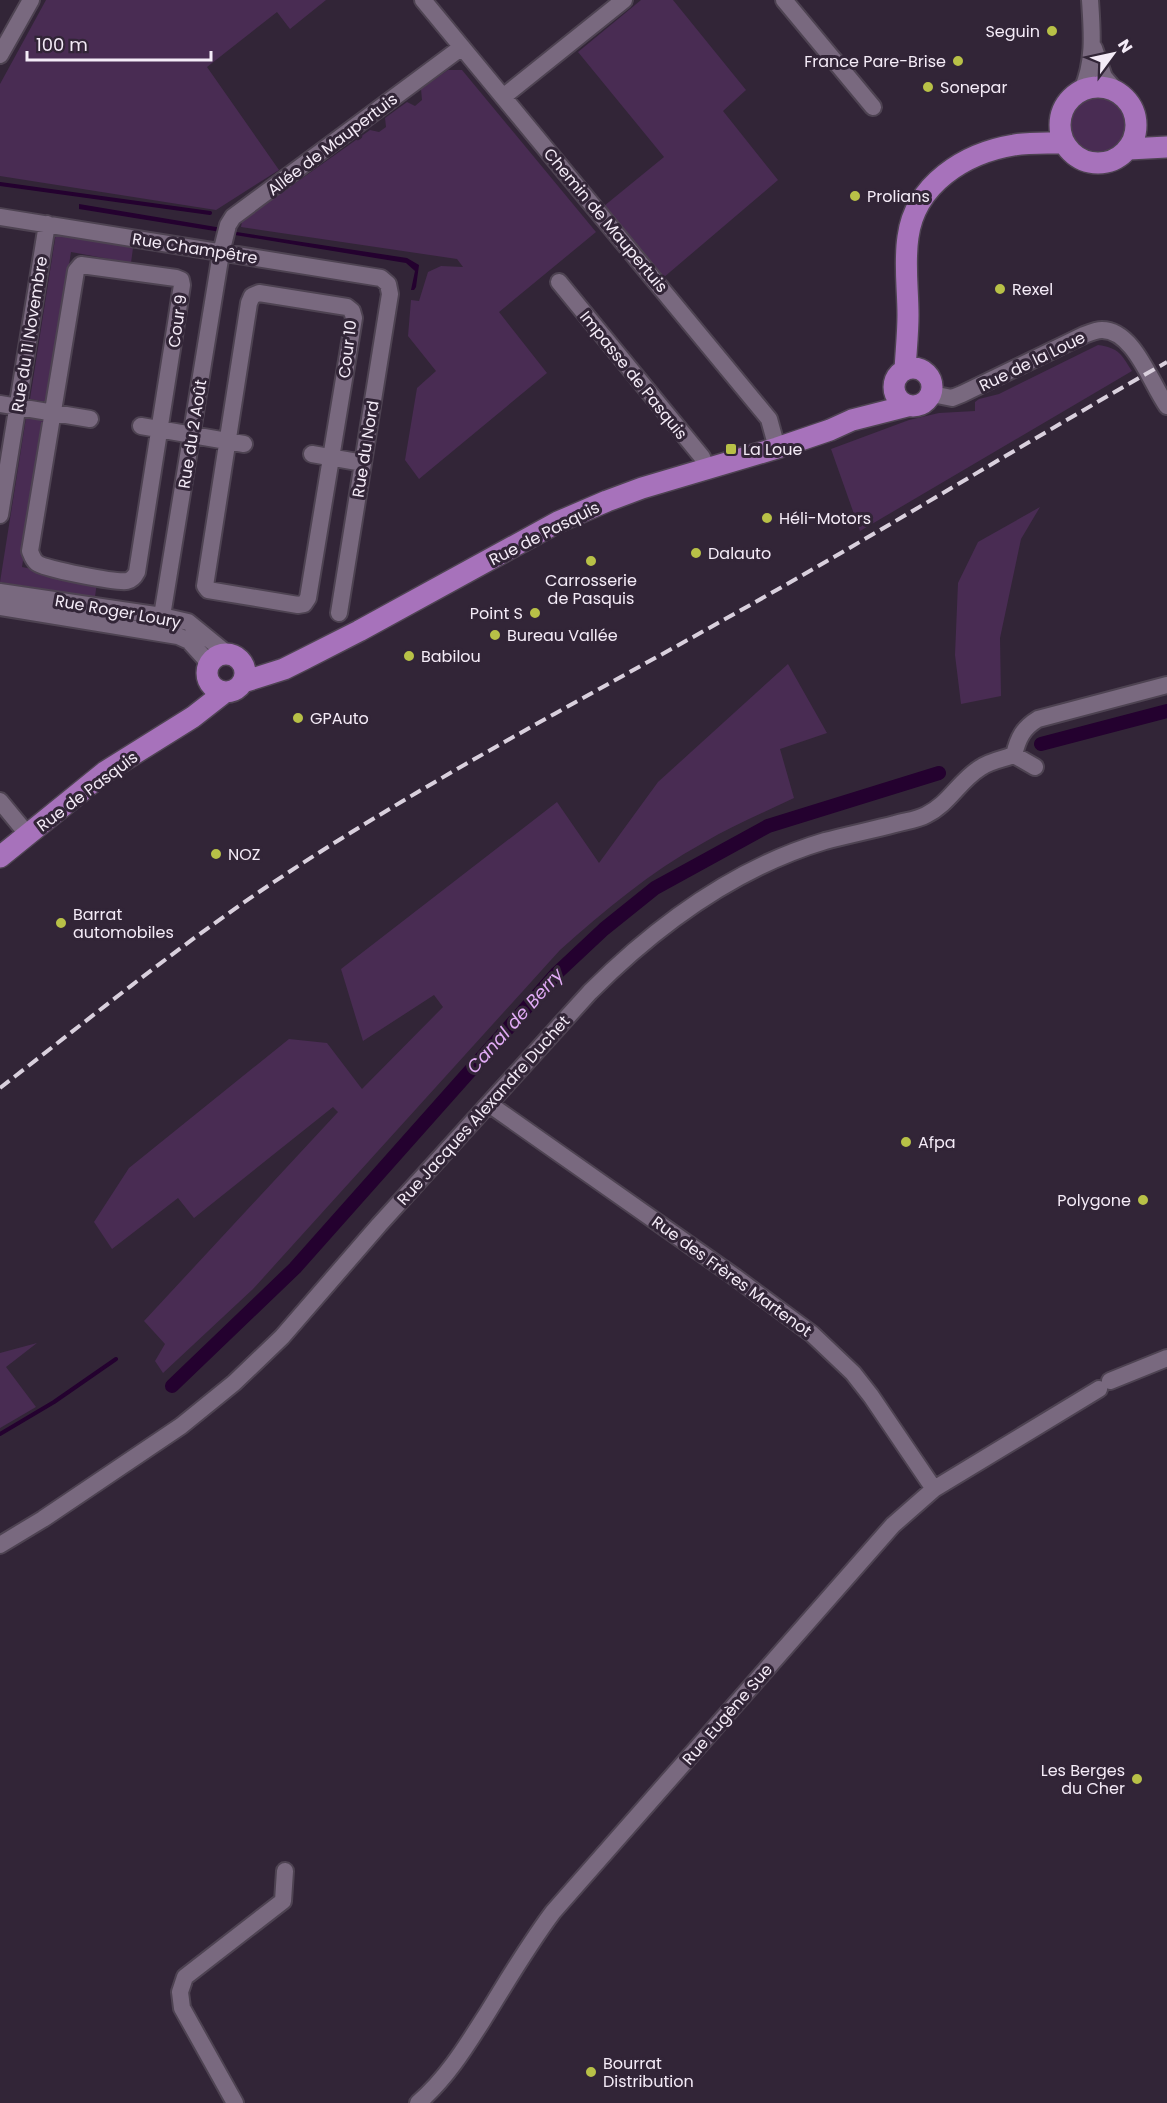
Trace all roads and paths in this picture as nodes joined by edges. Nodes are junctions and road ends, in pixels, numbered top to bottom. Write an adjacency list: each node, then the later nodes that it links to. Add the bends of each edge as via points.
1 (31, 0): 8 (street)
2 (423, 0): 7 (street, Chemin de Maupertuis)
3 (624, 0): 11 (street)
4 (784, 0): 12 (street)
5 (1090, 0): 6 (street)
6 (1093, 44): 9 (street); 10 (street, via 1104,77)
7 (462, 47): 11 (street, Chemin de Maupertuis); 22 (street, Allée de Maupertuis, via 233,217)
8 (0, 55)
9 (1082, 90): 10 (main road, via 1105,87); 13 (main road, via 1068,101)
10 (1116, 91): 14 (main road, via 1130,104)
11 (503, 97): 39 (street, Chemin de Maupertuis, via 769,419)
12 (873, 108)
13 (1061, 117): 16 (main road); 17 (main road)
14 (1137, 123): 15 (main road); 19 (main road)
15 (1167, 141)
16 (1064, 143): 17 (main road); 19 (main road, via 1072,153 1095,163 1114,160)
17 (1016, 144): 25 (main road, via 967,160 941,177 922,199 912,219 906,272)
18 (1167, 147): 19 (main road)
19 (1129, 149)
20 (0, 217): 21 (street, Rue Champêtre)
21 (47, 224): 22 (street, Rue Champêtre); 31 (street, Rue du 11 Novembre)
22 (221, 253): 24 (street, Rue Champêtre, via 381,278); 37 (street, Rue du 2 Août)
23 (559, 282): 43 (street, Impasse de Pasquis, via 702,457)
24 (388, 284): 42 (street, Rue du Nord, via 390,294)
25 (912, 369): 26 (main road, via 897,377); 27 (main road, via 924,371 932,381)
26 (894, 388): 29 (main road, via 898,399); 34 (main road, Rue de Pasquis)
27 (932, 394): 29 (main road, via 925,404); 30 (street, Rue de la Loue, via 952,398 1101,330 1116,333 1130,345)
28 (0, 404): 31 (street)
29 (907, 406): 34 (main road, Rue de Pasquis)
30 (1167, 406)
31 (18, 407): 32 (street); 44 (street, Rue du 11 Novembre)
32 (53, 413): 33 (street); 36 (street, Cour 9, via 78,267 176,278 182,285); 36 (street, Cour 9, via 30,551 39,565 80,574 127,581 134,578)
33 (90, 419)
34 (852, 420): 39 (main road, Rue de Pasquis)
35 (141, 426): 36 (street)
36 (161, 430): 37 (street)
37 (192, 435): 38 (street); 48 (street, Rue du 2 Août)
38 (235, 442): 41 (street, Cour 10, via 205,585 208,590 304,604); 41 (street, Cour 10, via 252,296 259,293 347,307 354,318)
39 (777, 448): 43 (main road, Rue de Pasquis)
40 (312, 454): 41 (street)
41 (331, 458): 42 (street)
42 (363, 464): 47 (street, Rue du Nord)
43 (707, 469): 49 (main road, Rue de Pasquis, via 642,488 558,522 284,669)
44 (0, 515)
45 (0, 592): 48 (street, Rue Roger Loury)
46 (0, 607): 49 (street, Rue Roger Loury, via 178,636)
47 (339, 613)
48 (162, 616): 49 (street, Rue Roger Loury, via 188,622)
49 (226, 672): 54 (main road, Rue de Pasquis, via 176,728 105,772)
50 (1167, 685): 51 (street, via 1038,719 1022,732)
51 (1014, 755): 52 (street); 56 (street, Rue Jacques Alexandre Duchet, via 982,766 947,801 924,816 797,851 766,864 675,916 604,978)
52 (1035, 766)
53 (0, 801): 54 (street)
54 (28, 835): 55 (main road, Rue de Pasquis)
55 (0, 857)
56 (489, 1104): 58 (street, Rue des Frères Martenot, via 812,1334 853,1373); 59 (street, Rue Jacques Alexandre Duchet, via 282,1337 234,1383 182,1426)
57 (1167, 1358): 58 (street, Rue Eugène Sue, via 1104,1385)
58 (934, 1489): 62 (street, Rue Eugène Sue, via 885,1534 553,1912 461,2055)
59 (1, 1544)
60 (285, 1870): 61 (street, via 283,1901 185,1977 180,1992 182,2008)
61 (235, 2103)
62 (418, 2103)

